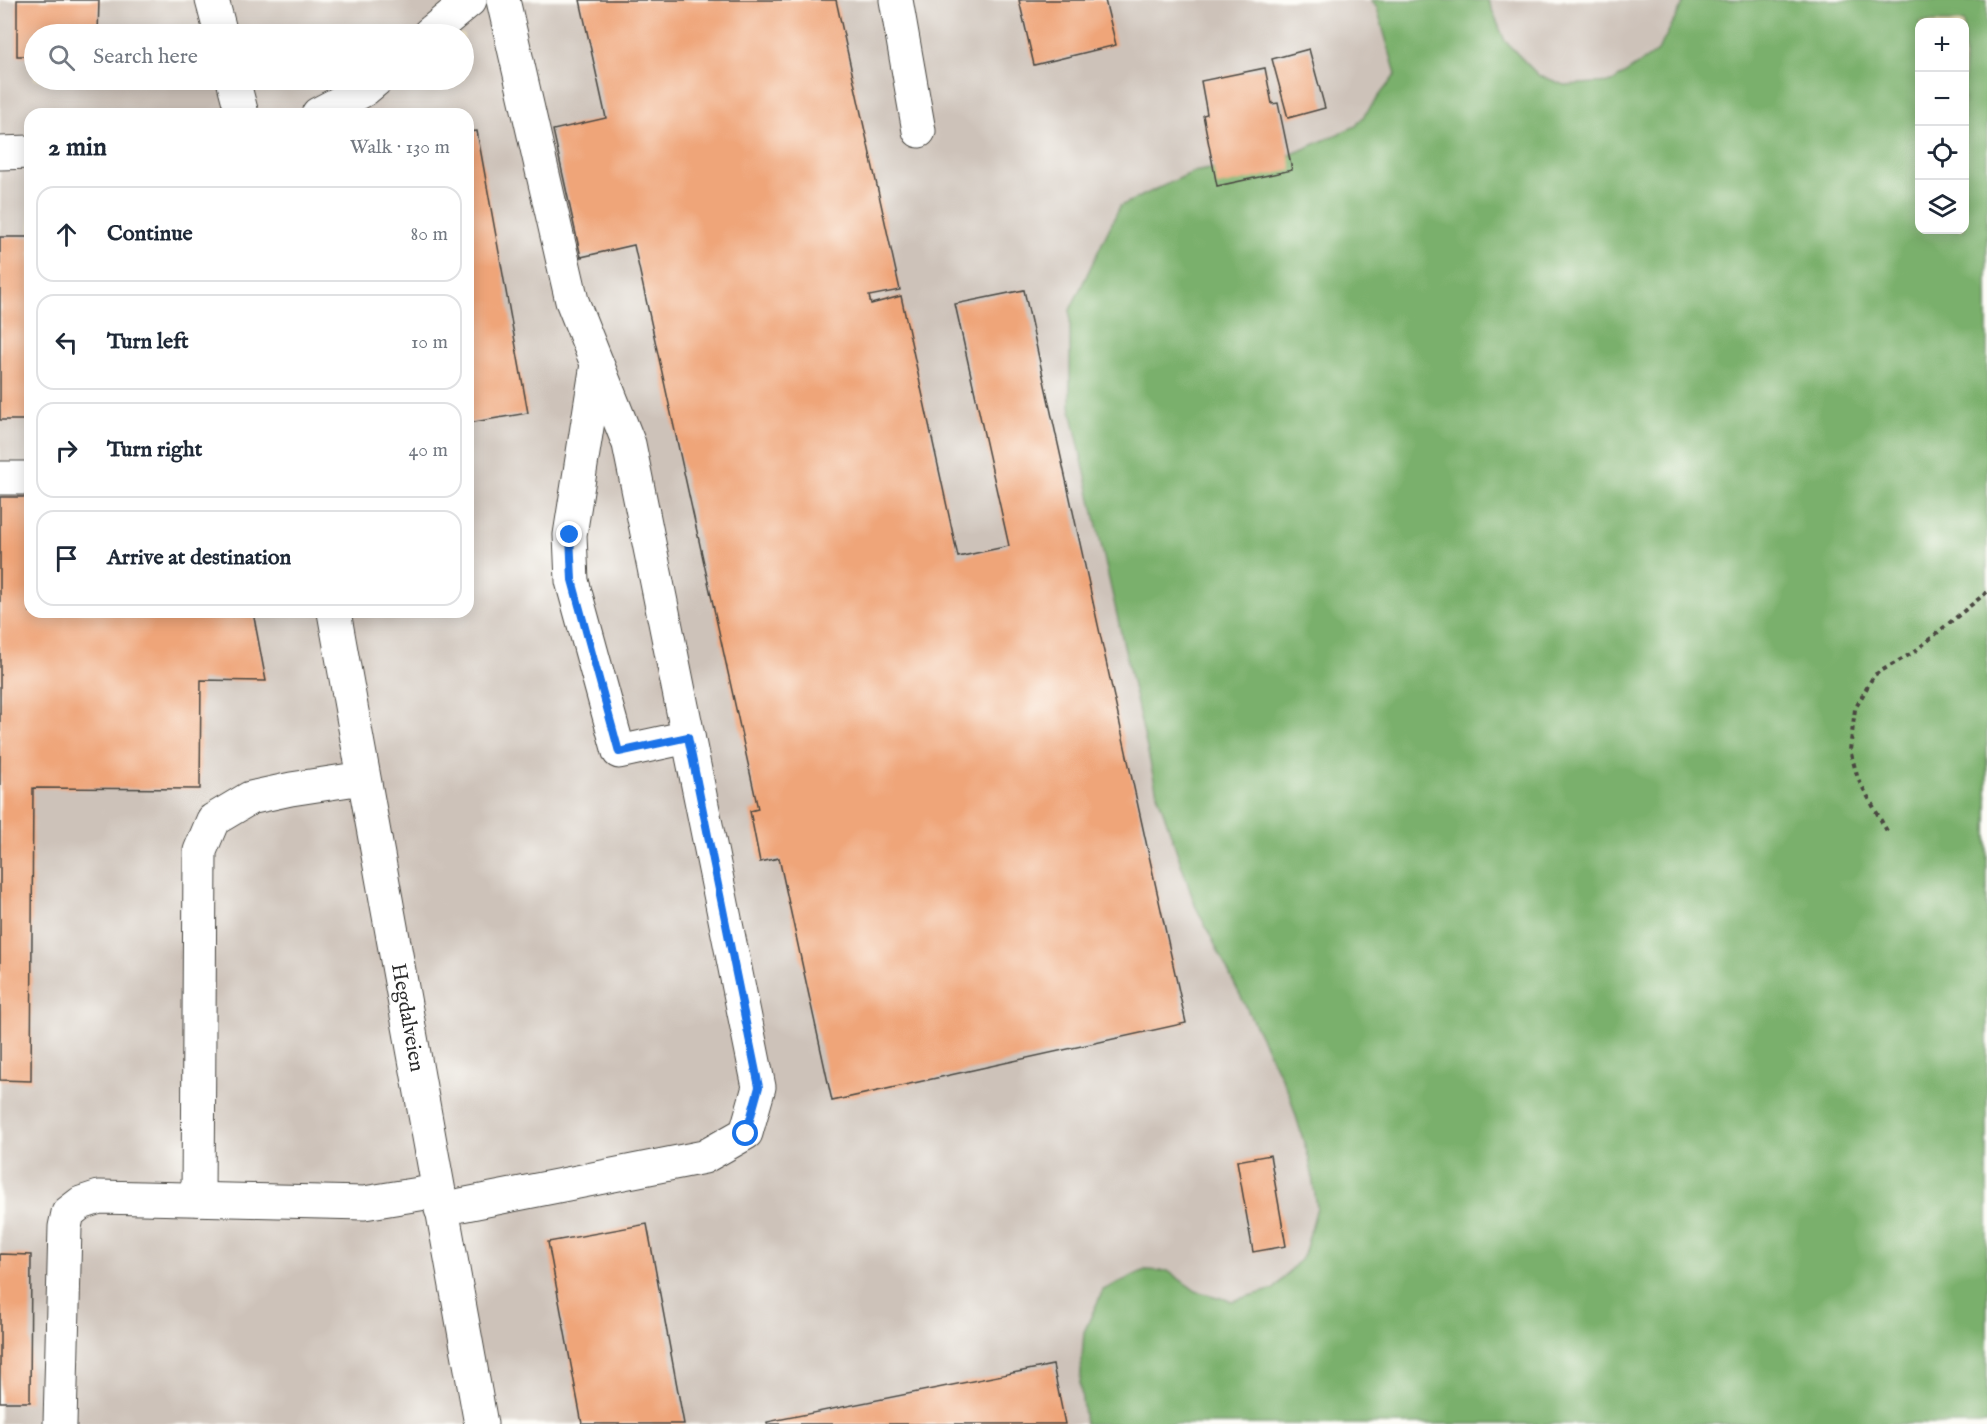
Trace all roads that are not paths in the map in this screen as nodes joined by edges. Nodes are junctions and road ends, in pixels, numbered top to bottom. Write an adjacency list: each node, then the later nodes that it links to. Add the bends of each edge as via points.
1 (212, 0): 5 (street)
2 (470, 0): 6 (street)
3 (503, 0): 14 (street, via 572,300)
4 (896, 0): 11 (street)
5 (218, 24)
6 (441, 24)
7 (236, 90): 9 (street)
8 (364, 90): 10 (street)
9 (240, 108)
10 (330, 108)
11 (919, 131)
12 (24, 152): 13 (street)
13 (0, 153)
14 (597, 362): 18 (street, via 629,444); 18 (street, via 570,535 572,580 619,752)
15 (0, 478): 16 (street)
16 (24, 478)
17 (335, 618): 19 (street, Hegdalveien)
18 (688, 737): 21 (street, via 759,1087 746,1134 704,1157)
19 (363, 778): 20 (street, via 250,798 213,820 200,851); 21 (street, Hegdalveien)
20 (198, 1199): 21 (street, via 364,1203); 22 (street, via 99,1197 68,1213)
21 (439, 1200): 23 (street, Hegdalveien)
22 (60, 1424)
23 (481, 1424)

